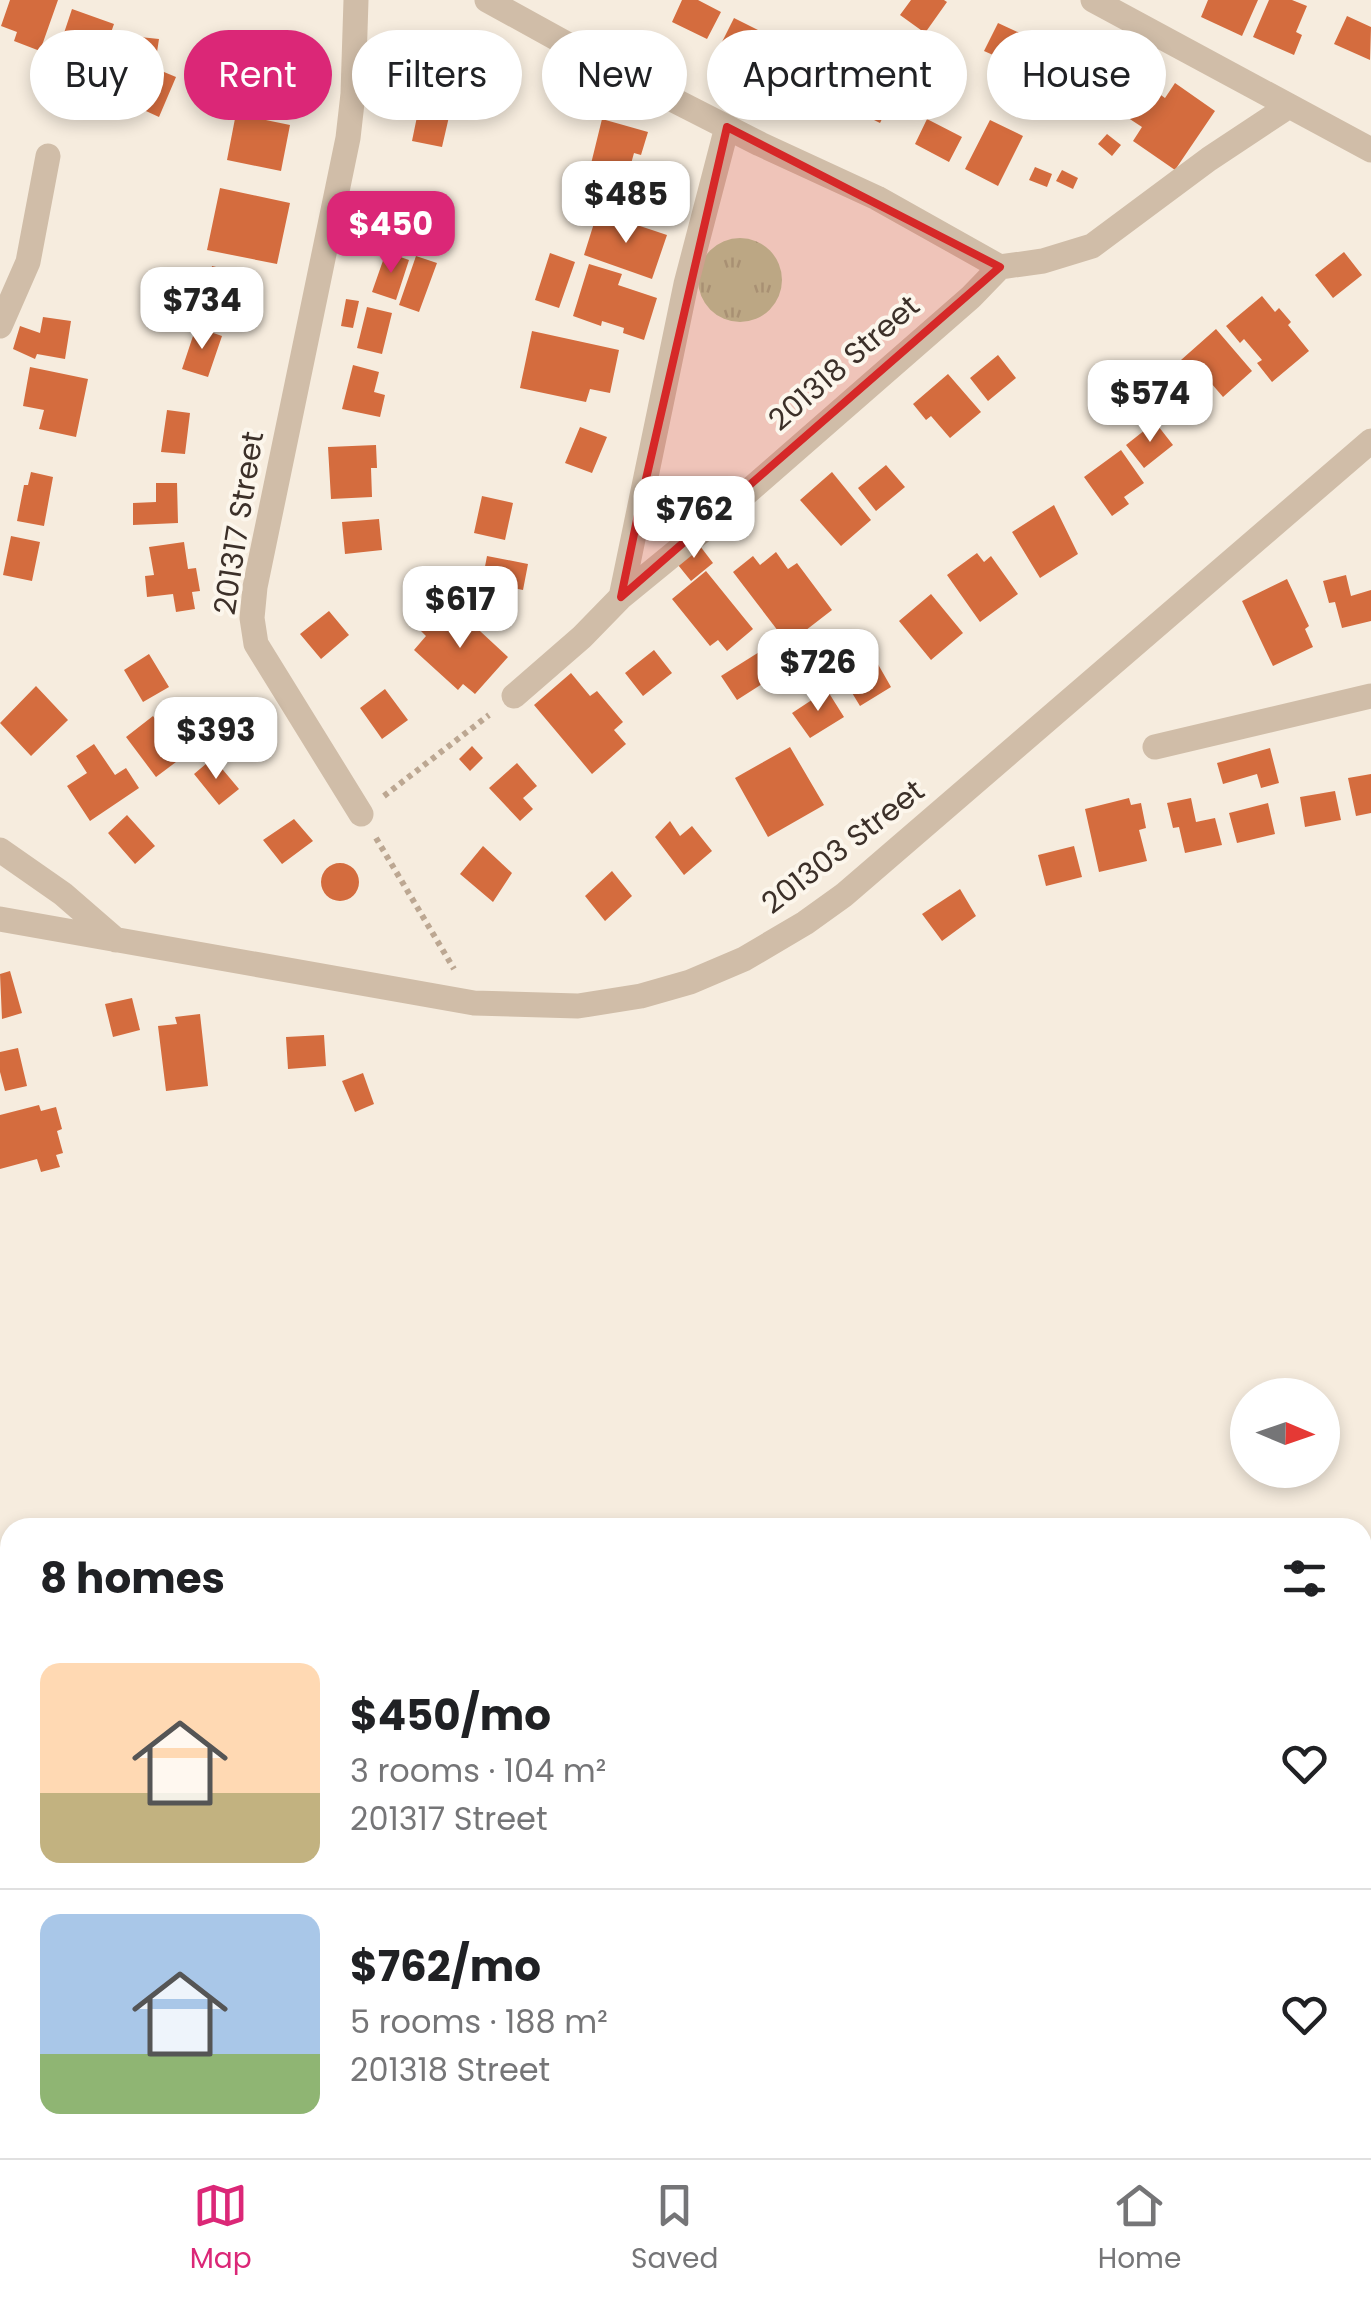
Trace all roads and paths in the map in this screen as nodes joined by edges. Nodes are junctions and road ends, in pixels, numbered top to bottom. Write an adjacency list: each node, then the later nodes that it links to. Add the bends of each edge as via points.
1 (356, 0): 15 (street, 201317 Street, via 348,138 252,618 256,644)
2 (488, 0): 5 (street)
3 (1093, 0): 4 (street)
4 (1289, 106): 6 (street); 8 (street, via 1092,246)
5 (727, 127): 8 (street, via 877,198); 11 (street, via 686,284)
6 (1371, 150)
7 (48, 156): 9 (street, via 28,262)
8 (1000, 268): 11 (street, 201318 Street)
9 (0, 326)
10 (1371, 440): 19 (street, 201303 Street, via 805,923 744,959 642,996 578,1006)
11 (622, 597): 12 (street, 201318 Street)
12 (514, 696): 15 (path)
13 (1371, 696): 14 (street)
14 (1154, 747)
15 (361, 814): 19 (path)
16 (0, 850): 18 (street)
17 (0, 919): 18 (street, 201303 Street)
18 (116, 940): 19 (street, 201303 Street)
19 (474, 1003)

